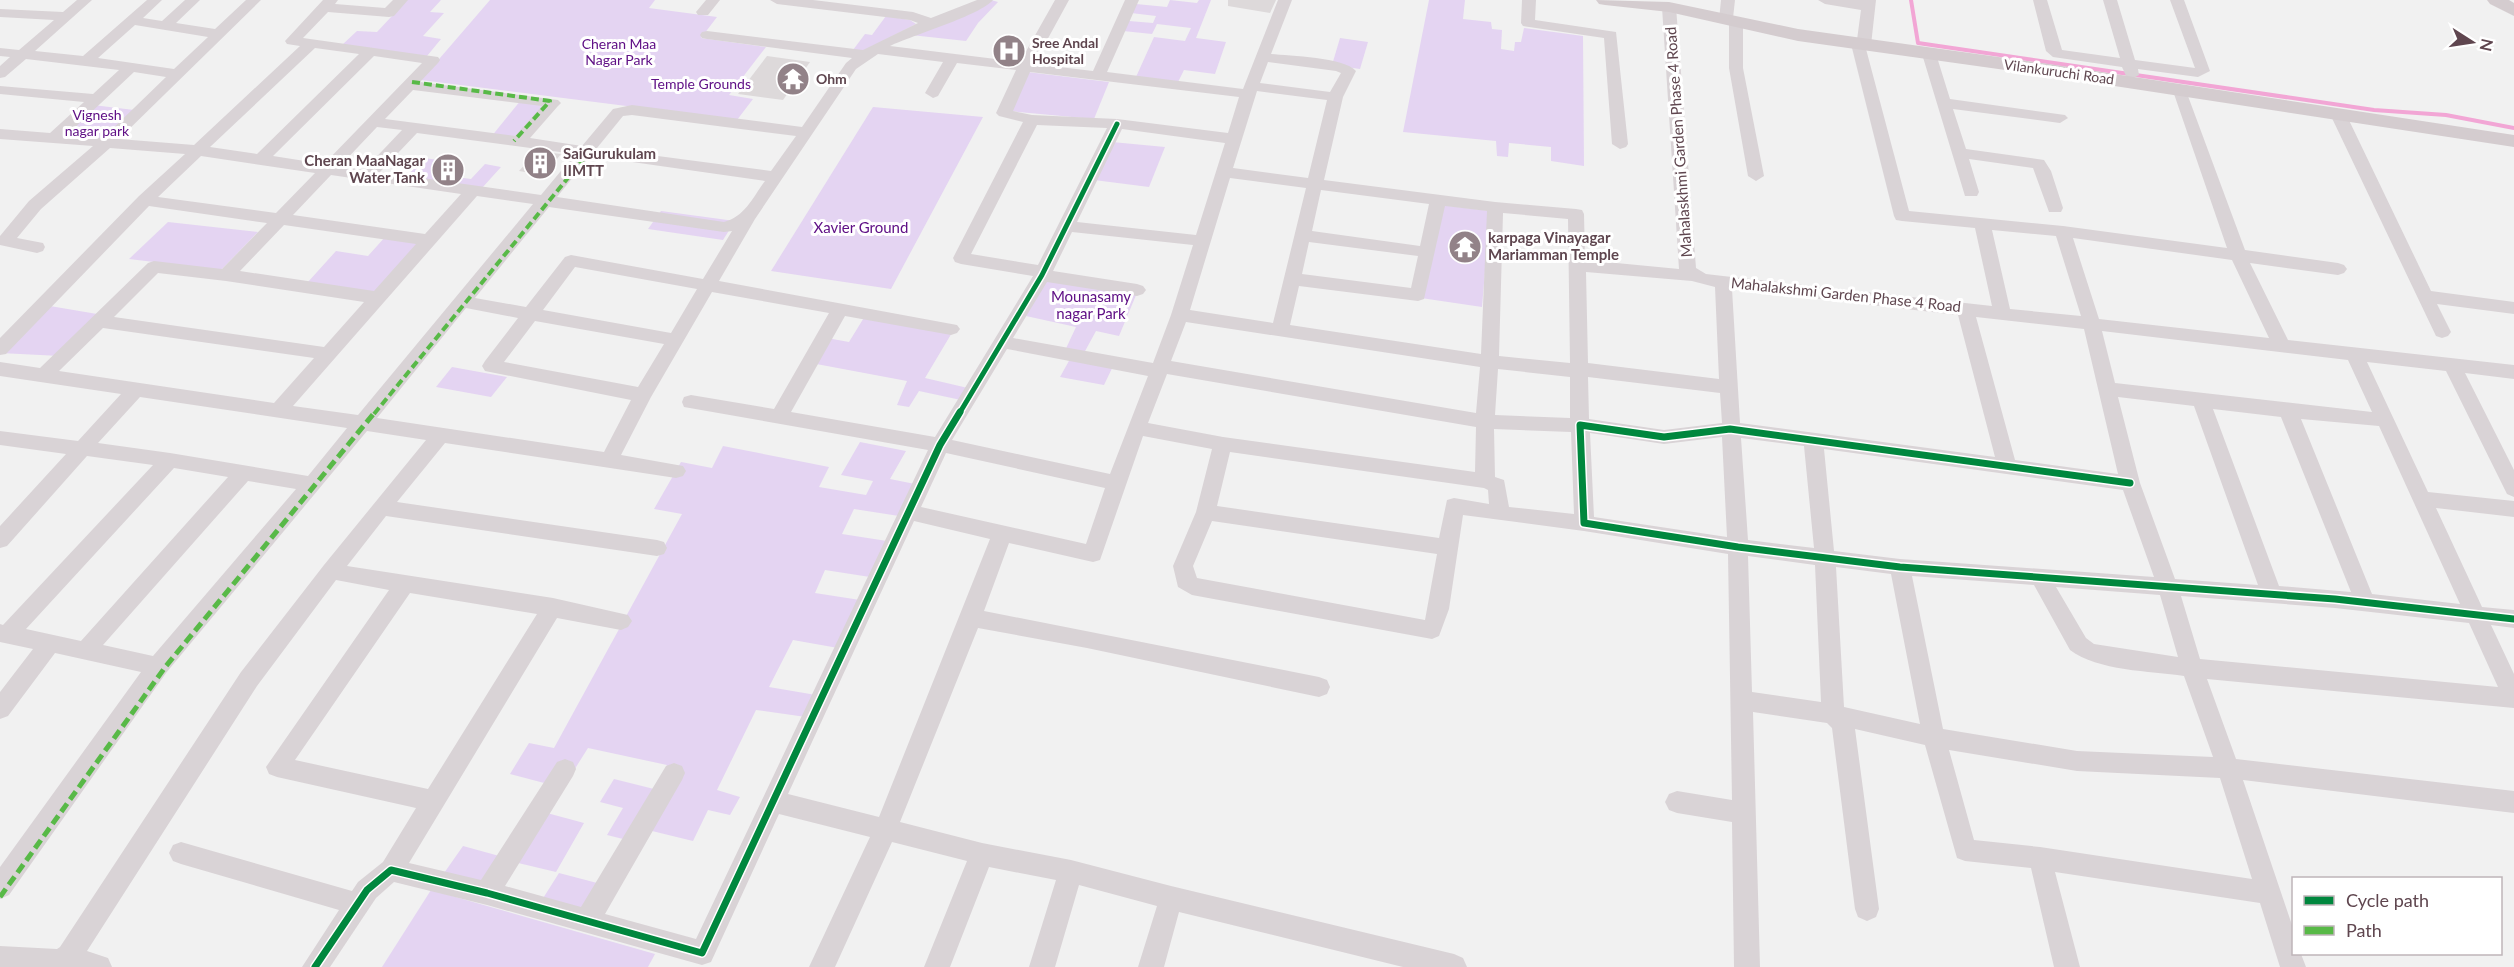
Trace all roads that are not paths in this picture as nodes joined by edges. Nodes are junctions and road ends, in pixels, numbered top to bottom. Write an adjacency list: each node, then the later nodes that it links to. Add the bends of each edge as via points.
1 (8, 0): 23 (street)
2 (85, 0): 28 (street)
3 (155, 0): 29 (street)
4 (193, 0): 32 (street)
5 (254, 0): 33 (street)
6 (401, 0): 21 (street, via 389,13)
7 (712, 0): 26 (street)
8 (777, 0): 31 (street, via 913,16)
9 (986, 0): 31 (street, via 975,9)
10 (1062, 0): 46 (street)
11 (1132, 0): 50 (street)
12 (1285, 0): 42 (street)
13 (1529, 0): 72 (street, via 1528,23 1611,35)
14 (1605, 0): 24 (main road, Vilankuruchi Road)
15 (1728, 0): 30 (street)
16 (1825, 0): 22 (street)
17 (2040, 0): 47 (street, via 2054,51)
18 (2110, 0): 47 (street)
19 (2177, 0): 47 (street, via 2203,71)
20 (2496, 0): 25 (main road)
21 (328, 4): 35 (street, via 292,42)
22 (1869, 4): 36 (street)
23 (0, 6)
24 (1670, 7): 30 (main road, Vilankuruchi Road); 105 (street, Mahalaskhmi Garden Phase 4 Road)
25 (2514, 10)
26 (703, 12)
27 (0, 13): 28 (street)
28 (66, 16): 40 (street)
29 (132, 20): 32 (street); 44 (street)
30 (1731, 21): 36 (main road, Vilankuruchi Road, via 1798,36); 80 (street)
31 (930, 23): 39 (street)
32 (165, 25): 33 (street)
33 (218, 34): 49 (street)
34 (707, 35): 39 (street)
35 (311, 44): 38 (street); 73 (street)
36 (1861, 44): 41 (main road, Vilankuruchi Road); 92 (street, via 1902,216)
37 (0, 52): 40 (street)
38 (370, 52): 51 (street, via 433,60); 76 (street)
39 (870, 52): 43 (street); 65 (street, via 851,66)
40 (23, 53): 44 (street); 48 (street)
41 (1929, 54): 47 (main road, Vilankuruchi Road); 58 (street)
42 (1263, 57): 53 (street); 56 (street, via 1349,71)
43 (952, 59): 46 (street); 55 (street)
44 (86, 61): 45 (street)
45 (130, 68): 49 (street); 57 (street)
46 (1024, 68): 50 (street); 61 (street, via 1004,113)
47 (2131, 72): 54 (main road, Vilankuruchi Road)
48 (0, 74)
49 (176, 74): 71 (street)
50 (1098, 76): 53 (street)
51 (410, 85): 62 (street); 69 (street, via 553,103)
52 (0, 90): 57 (street)
53 (1249, 90): 56 (street); 68 (street)
54 (2180, 91): 59 (main road, Vilankuruchi Road); 100 (street)
55 (933, 93)
56 (1335, 97): 82 (street)
57 (97, 99): 67 (street)
58 (1945, 103): 60 (street); 75 (street)
59 (2338, 114): 70 (main road, Vilankuruchi Road); 110 (street)
60 (2060, 118)
61 (1032, 120): 63 (street); 103 (street, via 961,258)
62 (375, 122): 64 (street); 77 (street)
63 (1117, 124): 68 (street); 93 (street)
64 (414, 128): 69 (street); 79 (street)
65 (805, 132): 74 (street, via 632,110 618,112); 81 (street)
66 (0, 134): 67 (street)
67 (54, 138): 71 (street)
68 (1234, 139): 78 (street)
69 (519, 141): 74 (street)
70 (2514, 141)
71 (106, 142): 73 (street); 98 (street, via 35,206 4,241)
72 (1620, 144)
73 (195, 150): 76 (street); 85 (street)
74 (586, 151): 81 (street); 87 (street)
75 (1961, 153): 84 (street); 89 (street, via 2038,164)
76 (261, 159): 77 (street)
77 (329, 170): 79 (street); 91 (street)
78 (1223, 172): 82 (street); 97 (street)
79 (368, 175): 83 (street)
80 (1756, 176)
81 (775, 177): 90 (street)
82 (1316, 185): 86 (street); 95 (street)
83 (473, 190): 87 (street); 96 (street)
84 (1971, 192)
85 (145, 200): 91 (street); 127 (street)
86 (1438, 200): 88 (street); 99 (street)
87 (546, 202): 90 (street, via 724,227 738,224); 112 (street)
88 (1495, 207): 101 (street, via 1576,214); 130 (street)
89 (2055, 208)
90 (748, 216): 108 (street)
91 (282, 218): 96 (street); 104 (street)
92 (1982, 223): 94 (street); 116 (street)
93 (1068, 226): 97 (street); 103 (street)
94 (2063, 231): 100 (street); 120 (street)
95 (1302, 235): 99 (street); 106 (street)
96 (429, 240): 111 (street)
97 (1203, 242): 118 (street)
98 (37, 247)
99 (1426, 252): 106 (street, via 1418,295)
100 (2239, 257): 102 (street); 126 (street)
101 (1578, 265): 105 (street); 134 (street)
102 (2338, 269)
103 (1042, 274): 109 (street); 125 (street)
104 (226, 275): 111 (street); 119 (street, via 154,267)
105 (1688, 276): 107 (street, Mahalaskhmi Garden Phase 4 Road, via 1694,273 1701,279)
106 (1293, 279): 122 (street)
107 (1723, 282): 113 (street, Mahalakshmi Garden Phase 4 Road); 137 (street, Mahalakshmi Garden Phase 4 Road)
108 (708, 285): 115 (street); 117 (street, via 571,261); 124 (street)
109 (1137, 290)
110 (2424, 296): 114 (street); 123 (street)
111 (378, 298): 129 (street)
112 (464, 302): 117 (street); 148 (street)
113 (1965, 308): 116 (street, Mahalakshmi Garden Phase 4 Road); 160 (street)
114 (2514, 308)
115 (840, 309): 121 (street); 145 (street)
116 (2002, 312): 120 (street, Mahalakshmi Garden Phase 4 Road)
117 (531, 314): 124 (street); 140 (street, via 491,366)
118 (1180, 315): 122 (street); 132 (street)
119 (100, 321): 129 (street); 136 (street)
120 (2091, 322): 126 (street, Mahalakshmi Garden Phase 4 Road); 138 (street)
121 (951, 329)
122 (1280, 331): 130 (street)
123 (2442, 332)
124 (675, 340): 140 (street)
125 (1003, 342): 132 (street); 156 (street)
126 (2281, 344): 128 (street, Mahalakshmi Garden Phase 4 Road)
127 (0, 349)
128 (2354, 353): 131 (street, Mahalakshmi Garden Phase 4 Road); 146 (street)
129 (328, 354): 143 (street)
130 (1490, 362): 134 (street); 147 (street)
131 (2452, 364): 135 (street, Mahalakshmi Garden Phase 4 Road); 167 (street)
132 (1160, 368): 147 (street); 150 (street)
133 (0, 369): 136 (street)
134 (1579, 370): 137 (street); 149 (street)
135 (2514, 372)
136 (44, 375): 139 (street)
137 (1728, 387): 151 (street, Mahalakshmi Garden Phase 4 Road)
138 (2108, 389): 141 (street); 165 (street)
139 (135, 390): 143 (street); 157 (street)
140 (644, 395): 159 (street)
141 (2201, 401): 144 (street); 186 (street)
142 (691, 402): 145 (street)
143 (278, 411): 148 (street)
144 (2288, 411): 146 (street); 187 (street)
145 (779, 417): 156 (street)
146 (2385, 420): 168 (street)
147 (1485, 422): 149 (street); 163 (street)
148 (360, 424): 152 (street); 166 (street)
149 (1580, 425): 151 (street, via 1664,437); 174 (street)
150 (1137, 428): 155 (street); 164 (street)
151 (1730, 429): 153 (street); 178 (street, Mahalakshmi Garden Phase 4 Road)
152 (441, 434): 159 (street); 169 (street)
153 (1813, 440): 160 (street); 180 (street)
154 (3, 442): 157 (street)
155 (1223, 444): 163 (street); 172 (street)
156 (940, 445): 164 (street); 171 (street)
157 (82, 448): 158 (street); 176 (street)
158 (170, 460): 162 (street); 193 (street)
159 (609, 460): 161 (street)
160 (2007, 465): 165 (street)
161 (676, 471)
162 (243, 472): 166 (street); 195 (street)
163 (1485, 481): 173 (street, via 1497,485)
164 (1116, 483): 175 (street, via 1093,554)
165 (2130, 483): 185 (street)
166 (312, 484): 196 (street)
167 (2514, 489)
168 (2422, 499): 170 (street); 189 (street)
169 (382, 508): 179 (street); 182 (street)
170 (2514, 509)
171 (909, 512): 175 (street); 208 (street)
172 (1206, 512): 177 (street); 177 (street, via 1183,566 1185,581 1192,586 1432,630 1439,609)
173 (1500, 514): 174 (street); 177 (street, via 1454,506)
174 (1584, 523): 178 (street)
175 (1002, 534): 190 (street)
176 (0, 540)
177 (1447, 547)
178 (1738, 547): 180 (street); 200 (street, Mahalakshmi Garden Phase 4 Road)
179 (657, 548)
180 (1825, 558): 181 (street); 202 (street)
181 (1900, 567): 183 (street); 203 (street)
182 (331, 571): 184 (street); 227 (street, via 249,679)
183 (2039, 576): 185 (street); 197 (street, via 2071,633 2086,650)
184 (404, 585): 188 (street); 207 (street, via 277,767)
185 (2167, 585): 186 (street); 197 (street)
186 (2272, 595): 187 (street)
187 (2365, 602): 189 (street)
188 (553, 607): 192 (street); 207 (street)
189 (2475, 613): 191 (street); 199 (street)
190 (970, 618): 198 (street); 212 (street)
191 (2514, 619)
192 (621, 621)
193 (4, 633): 194 (street)
194 (50, 643): 195 (street); 201 (street)
195 (85, 651): 196 (street)
196 (158, 666): 218 (street)
197 (2192, 668): 199 (street); 204 (street)
198 (1319, 687)
199 (2514, 697)
200 (1740, 700): 202 (street); 211 (street, Mahalakshmi Garden Phase 4 Road)
201 (0, 709)
202 (1833, 714): 203 (street); 223 (street, via 1843,724)
203 (1935, 737): 204 (street, via 2077,761); 215 (street, via 1965,850)
204 (2228, 768): 210 (street); 220 (street)
205 (566, 769): 219 (street)
206 (674, 773): 224 (street)
207 (435, 801): 216 (street)
208 (772, 801): 212 (street); 226 (street)
209 (1677, 802): 211 (street)
210 (2514, 802)
211 (1743, 813): 235 (street, Mahalakshmi Garden Phase 4 Road)
212 (886, 829): 214 (street); 230 (street)
213 (181, 853): 222 (street)
214 (982, 854): 217 (street); 231 (street)
215 (2040, 858): 220 (street); 236 (street)
216 (391, 870): 219 (street); 222 (street)
217 (1071, 871): 221 (street); 232 (street)
218 (0, 887)
219 (487, 893): 224 (street)
220 (2269, 893): 237 (street)
221 (1171, 898): 233 (street); 234 (street)
222 (357, 904): 229 (street)
223 (1867, 909)
224 (587, 921): 226 (street)
225 (0, 958): 227 (street)
226 (699, 960)
227 (64, 962): 228 (street)
228 (99, 967)
229 (315, 967)
230 (822, 967)
231 (937, 967)
232 (1042, 967)
233 (1151, 967)
234 (1454, 967)
235 (1747, 967)
236 (2067, 967)
237 (2293, 967)

